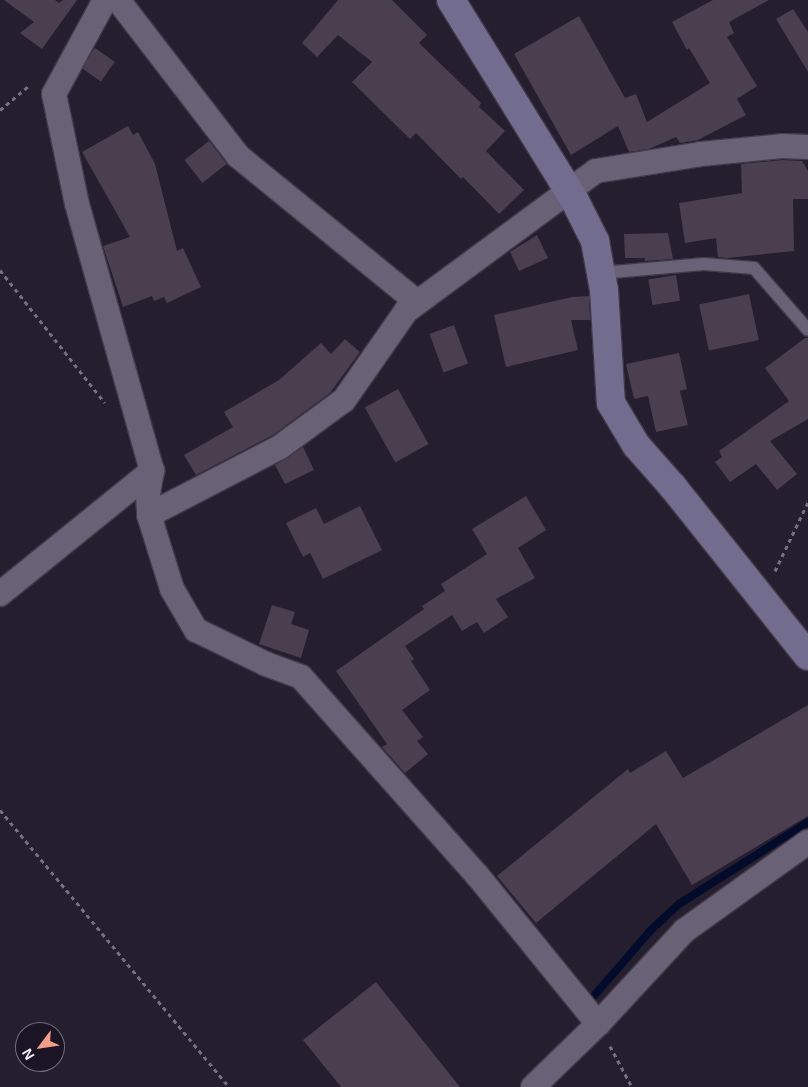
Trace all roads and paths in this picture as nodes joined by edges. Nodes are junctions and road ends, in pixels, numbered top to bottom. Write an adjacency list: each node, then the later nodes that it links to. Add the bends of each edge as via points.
1 (105, 0): 11 (street, via 54,94 77,204)
2 (118, 0): 8 (street, via 238,156)
3 (451, 0): 5 (street)
4 (808, 147): 5 (street, via 782,146 701,154 596,171)
5 (569, 190): 7 (street, via 595,241); 8 (street)
6 (0, 270): 10 (path)
7 (601, 273): 9 (lane, via 704,264 754,268); 15 (street, via 612,403 636,445 673,486)
8 (417, 302): 13 (street, via 406,311 344,400 280,447)
9 (808, 330)
10 (110, 409)
11 (152, 471): 13 (street); 14 (street)
12 (808, 502): 15 (path)
13 (149, 515): 19 (street, via 172,590 196,630 301,677 477,875)
14 (0, 594)
15 (761, 598): 16 (street)
16 (808, 656)
17 (0, 810): 20 (path)
18 (808, 842): 19 (street, via 684,931)
19 (598, 1024): 21 (street); 22 (path)
20 (229, 1087)
21 (533, 1087)
22 (632, 1087)

